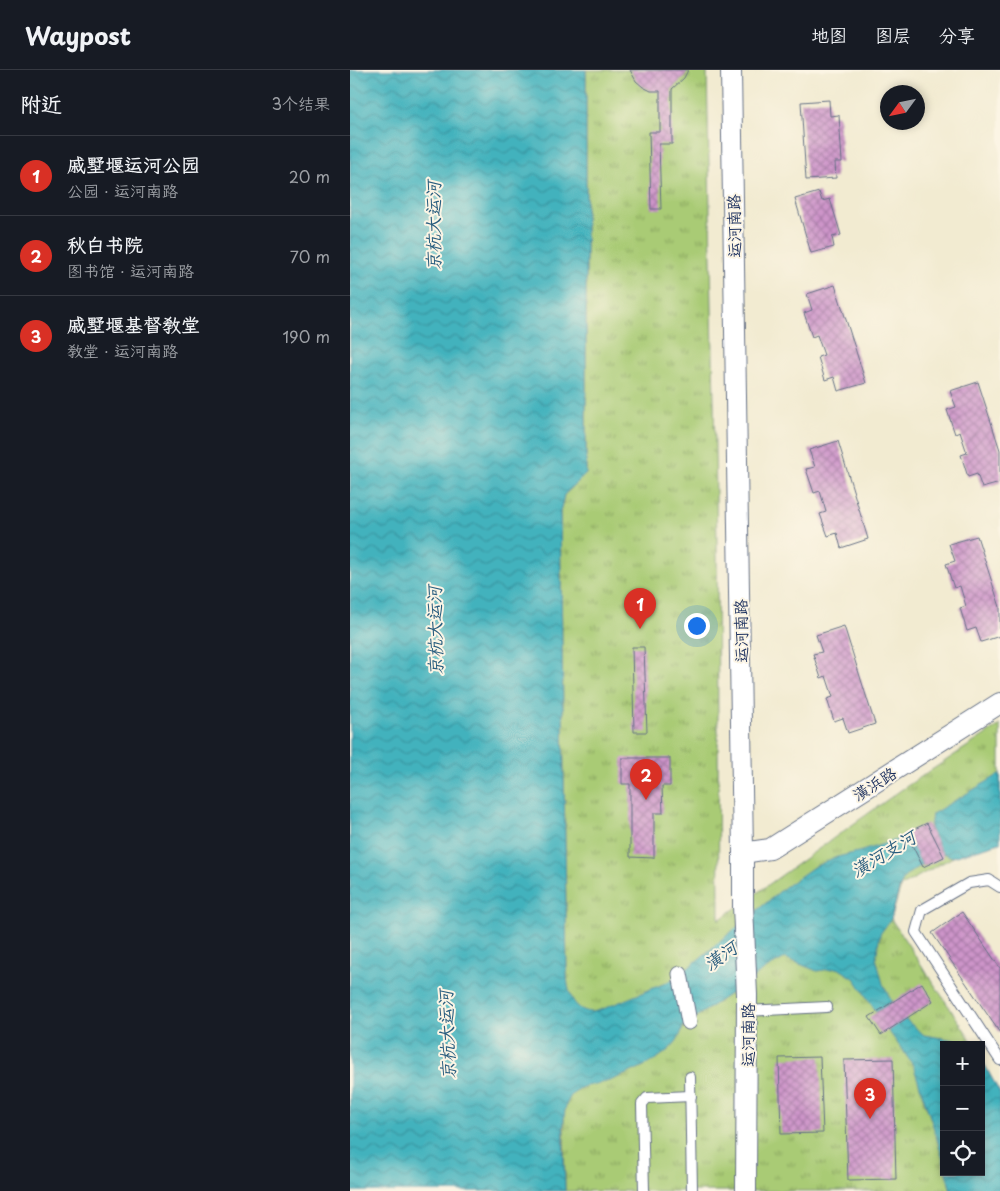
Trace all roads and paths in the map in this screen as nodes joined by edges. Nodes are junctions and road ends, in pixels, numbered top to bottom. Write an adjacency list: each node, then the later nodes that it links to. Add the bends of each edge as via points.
1 (730, 70): 3 (street, 运河南路)
2 (1000, 703): 3 (street, 潢浜路, via 770,849)
3 (744, 853): 6 (street, 运河南路)
4 (1000, 887): 9 (lane, via 989,880 969,883 922,910 916,932)
5 (680, 974): 8 (street)
6 (747, 1003): 7 (lane); 14 (street, 运河南路)
7 (827, 1007)
8 (689, 1022)
9 (1000, 1059)
10 (690, 1077): 11 (lane)
11 (691, 1096): 12 (lane, via 647,1098 642,1104); 13 (lane)
12 (644, 1191)
13 (692, 1191)
14 (746, 1191)

